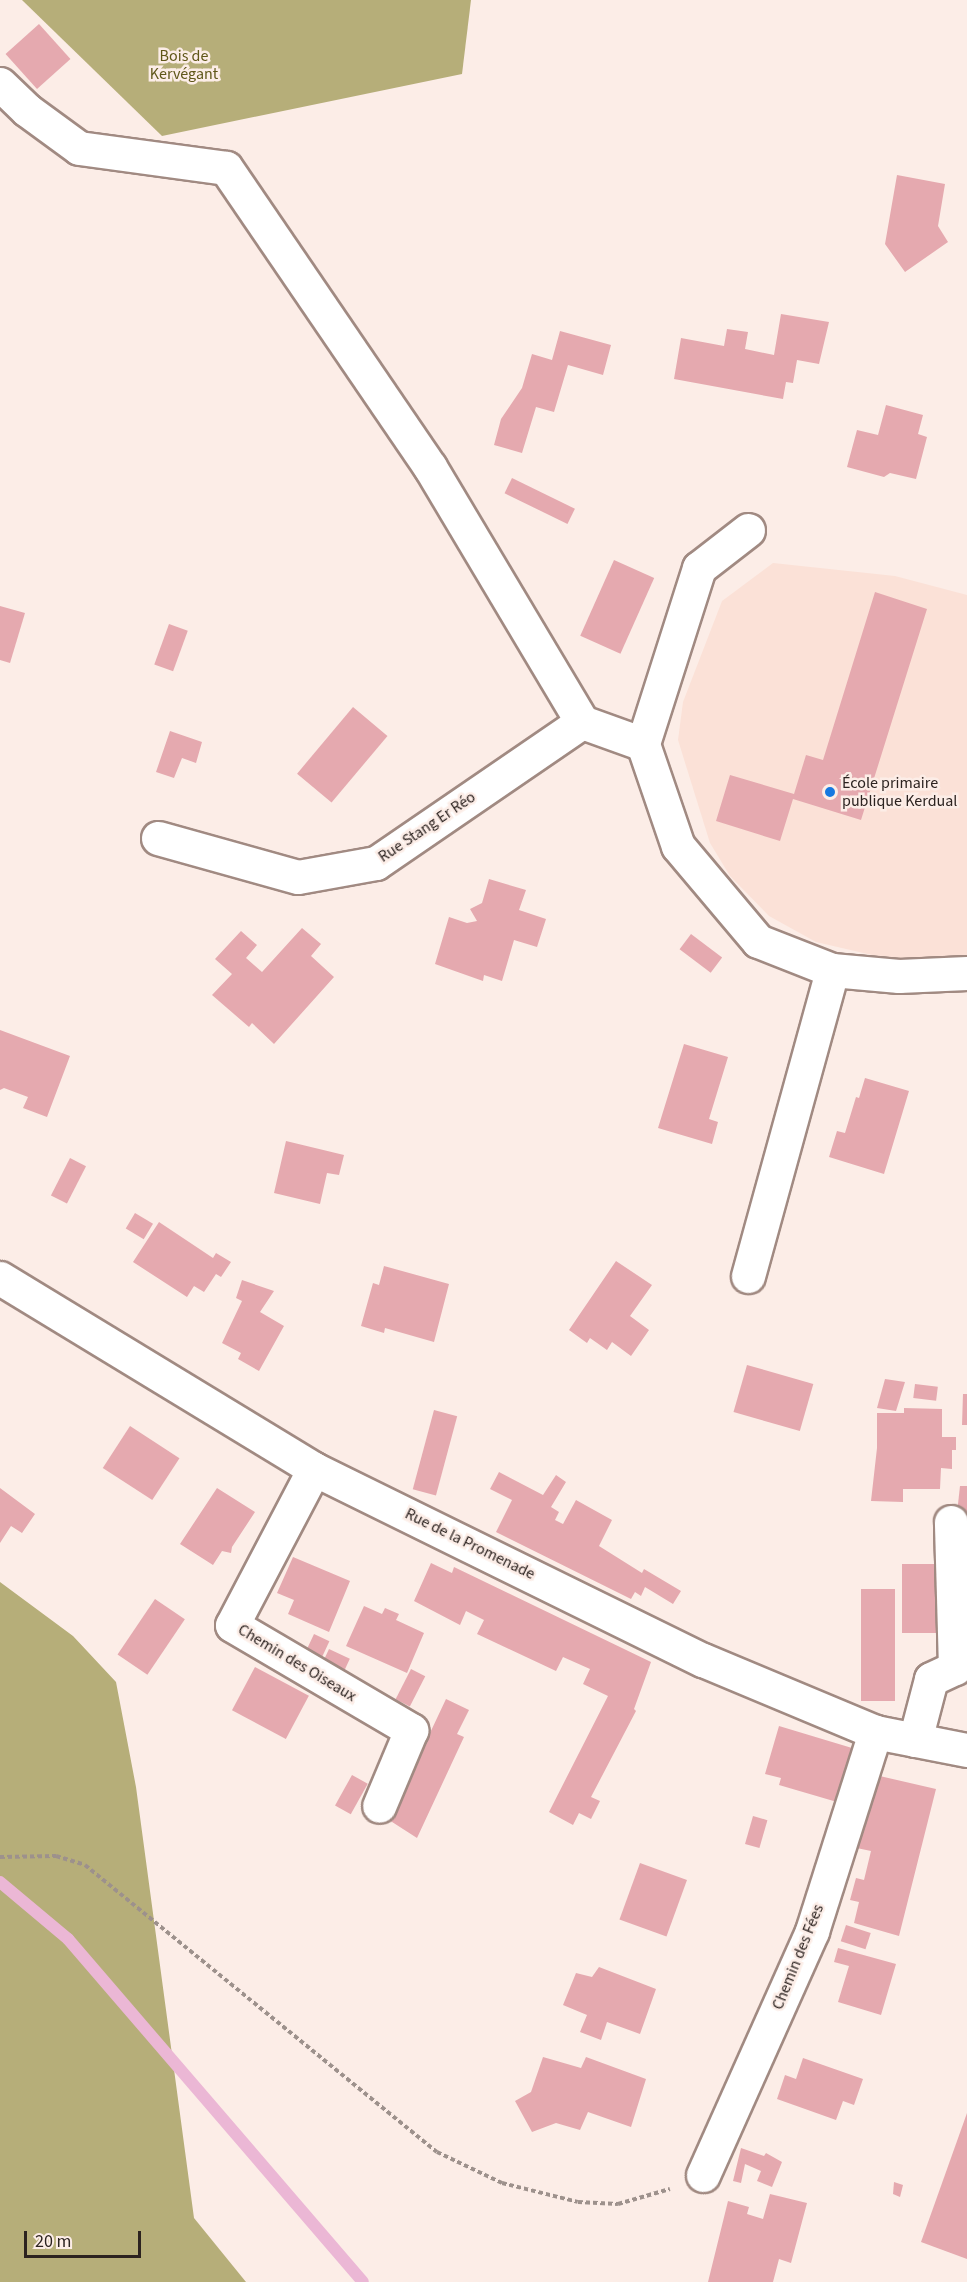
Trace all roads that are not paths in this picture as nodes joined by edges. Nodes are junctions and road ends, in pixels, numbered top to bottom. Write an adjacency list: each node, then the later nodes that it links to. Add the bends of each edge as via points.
1 (0, 84): 3 (street, via 27,110 79,148 226,168 430,467)
2 (748, 530): 4 (street, via 699,568)
3 (582, 723): 4 (street); 5 (street, Rue Stang Er Réo, via 376,863 298,877)
4 (643, 744): 6 (street, via 678,846 759,941)
5 (158, 838)
6 (832, 970): 7 (street, via 899,976); 8 (street)
7 (967, 973)
8 (748, 1276)
9 (0, 1278): 10 (street, Rue de la Promenade)
10 (314, 1469): 12 (street, Rue de la Promenade, via 703,1660); 15 (street, Chemin des Oiseaux, via 232,1625 411,1730)
11 (951, 1522): 13 (street, via 955,1668 931,1679)
12 (875, 1732): 13 (street, Rue de la Promenade); 16 (street, Chemin des Fées, via 812,1931)
13 (915, 1740): 14 (street, Rue de la Promenade)
14 (967, 1750)
15 (379, 1806)
16 (703, 2175)

